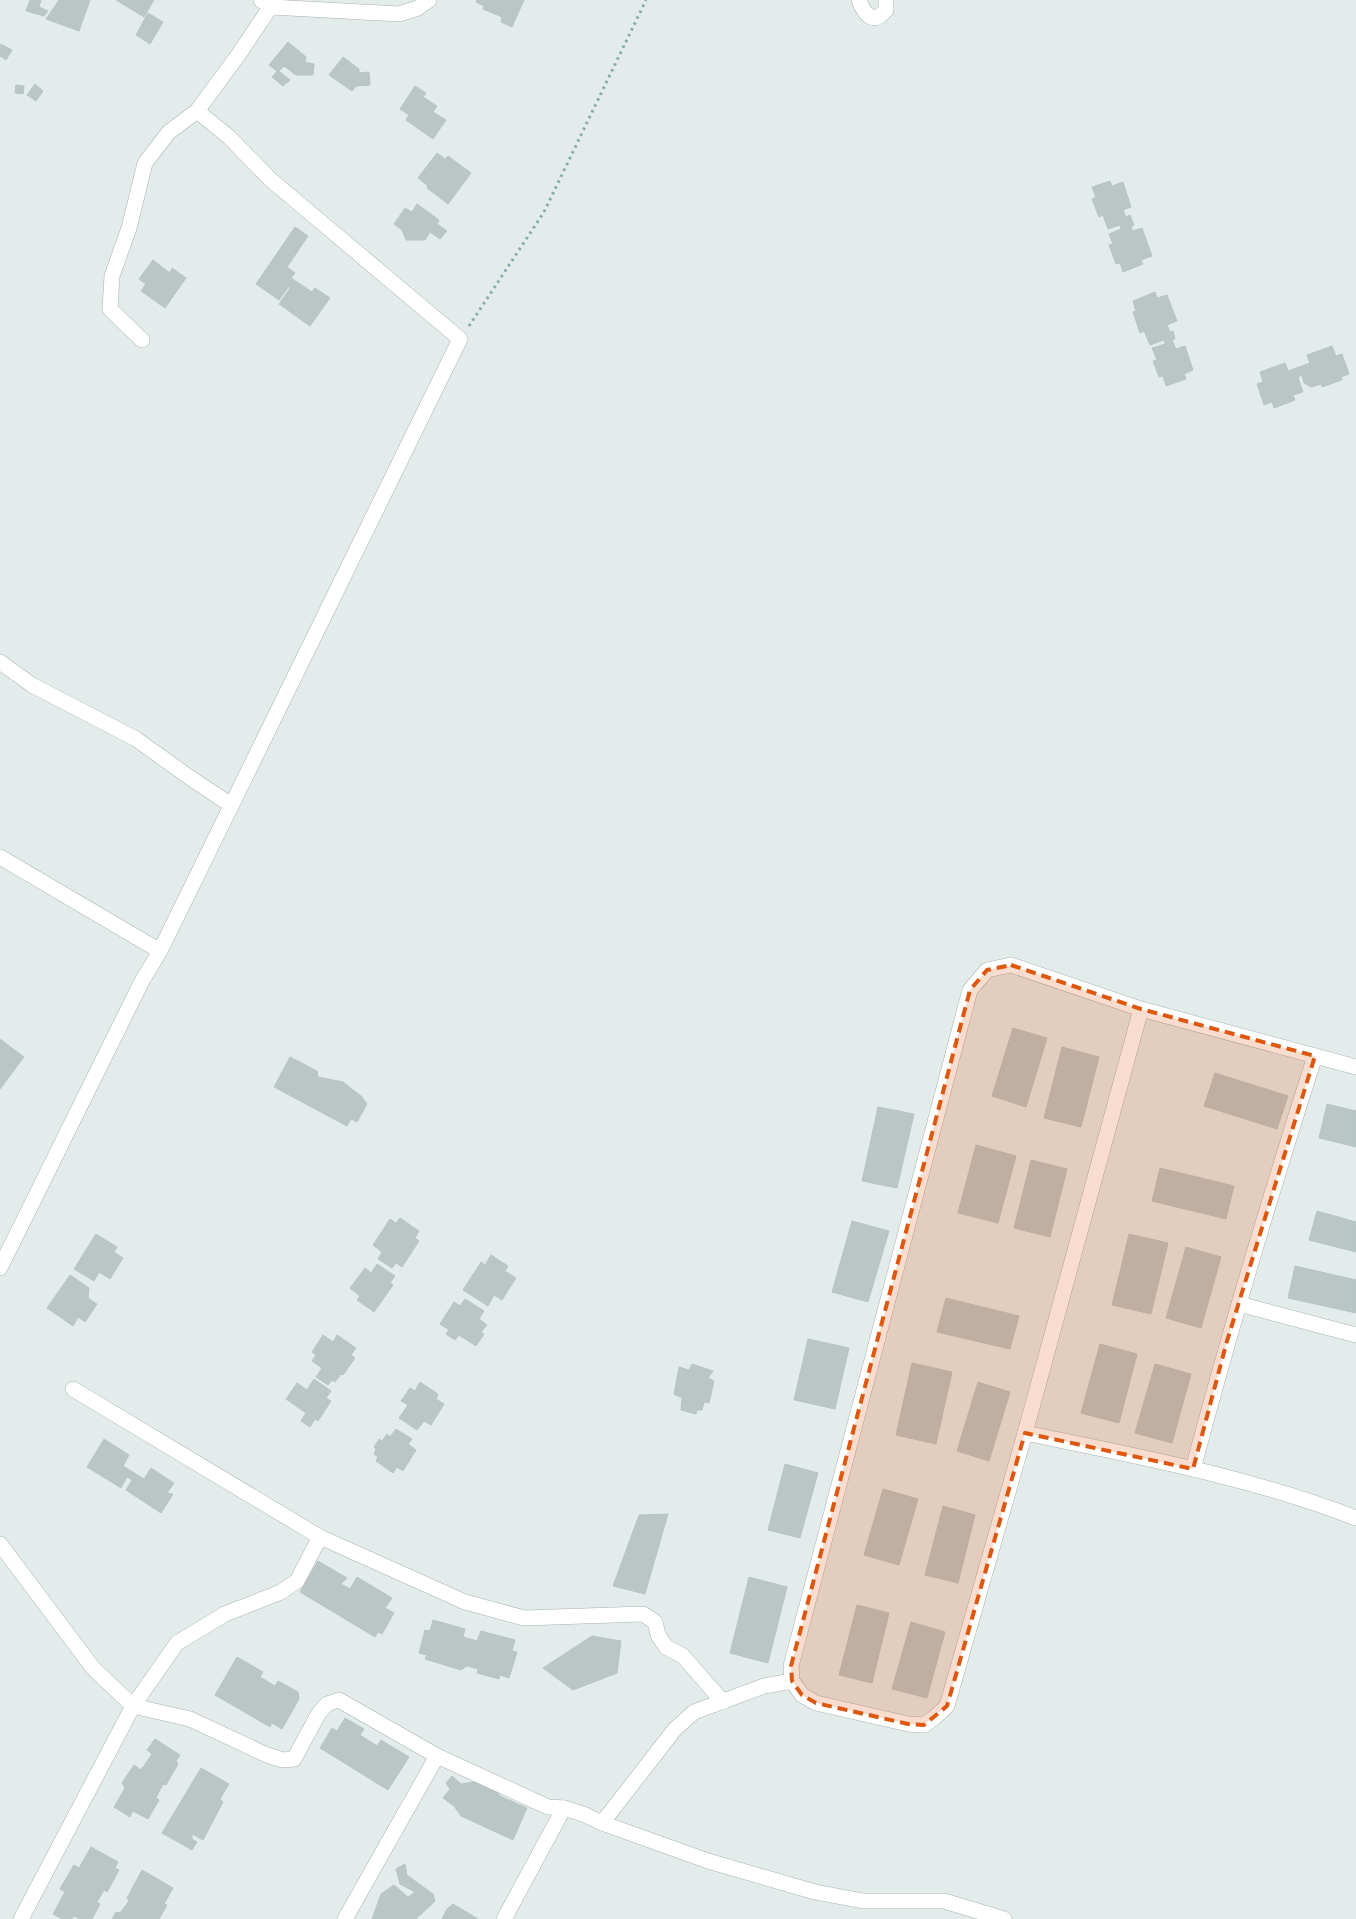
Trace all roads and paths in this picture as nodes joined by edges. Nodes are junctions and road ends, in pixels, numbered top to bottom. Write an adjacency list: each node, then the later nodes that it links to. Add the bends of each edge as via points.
1 (429, 0): 5 (street, via 418,8 399,14)
2 (646, 0): 7 (path, via 544,212)
3 (859, 0): 4 (street, via 864,12 873,17 886,10)
4 (886, 0)
5 (269, 2): 6 (street)
6 (197, 111): 7 (street, via 230,137 271,180); 8 (street, via 169,132 145,163 129,228 112,276 110,309)
7 (460, 339): 10 (street)
8 (142, 340)
9 (0, 662): 10 (street, via 32,685 136,739)
10 (231, 805): 12 (street)
11 (0, 857): 12 (street)
12 (160, 951): 16 (street, via 142,981)
13 (1141, 1009): 14 (street); 20 (street); 25 (street, via 1011,965 987,970 970,990 791,1666)
14 (1315, 1056): 15 (street); 17 (street)
15 (1356, 1067)
16 (0, 1268)
17 (1238, 1304): 18 (street); 21 (street)
18 (1356, 1335)
19 (74, 1389): 23 (street)
20 (1025, 1433): 21 (street); 25 (street, via 947,1706 924,1725 908,1724 816,1703 802,1695)
21 (1193, 1469): 22 (street)
22 (1356, 1518)
23 (320, 1537): 26 (street, via 465,1602 524,1618 643,1614 655,1622 658,1635 666,1646 683,1656); 27 (street, via 297,1581 281,1592 225,1614 177,1643)
24 (0, 1544): 27 (street, via 93,1668)
25 (792, 1681): 26 (street, via 764,1686)
26 (723, 1702): 30 (street, via 694,1712 675,1729)
27 (133, 1706): 28 (street, via 190,1719 283,1760 294,1759 319,1712 327,1704 339,1700); 31 (street)
28 (437, 1756): 29 (street, via 548,1807); 32 (street)
29 (564, 1808): 30 (street); 33 (street)
30 (602, 1823): 34 (street, via 708,1861 815,1892 863,1901 944,1901)
31 (21, 1919)
32 (345, 1919)
33 (504, 1919)
34 (1004, 1919)

